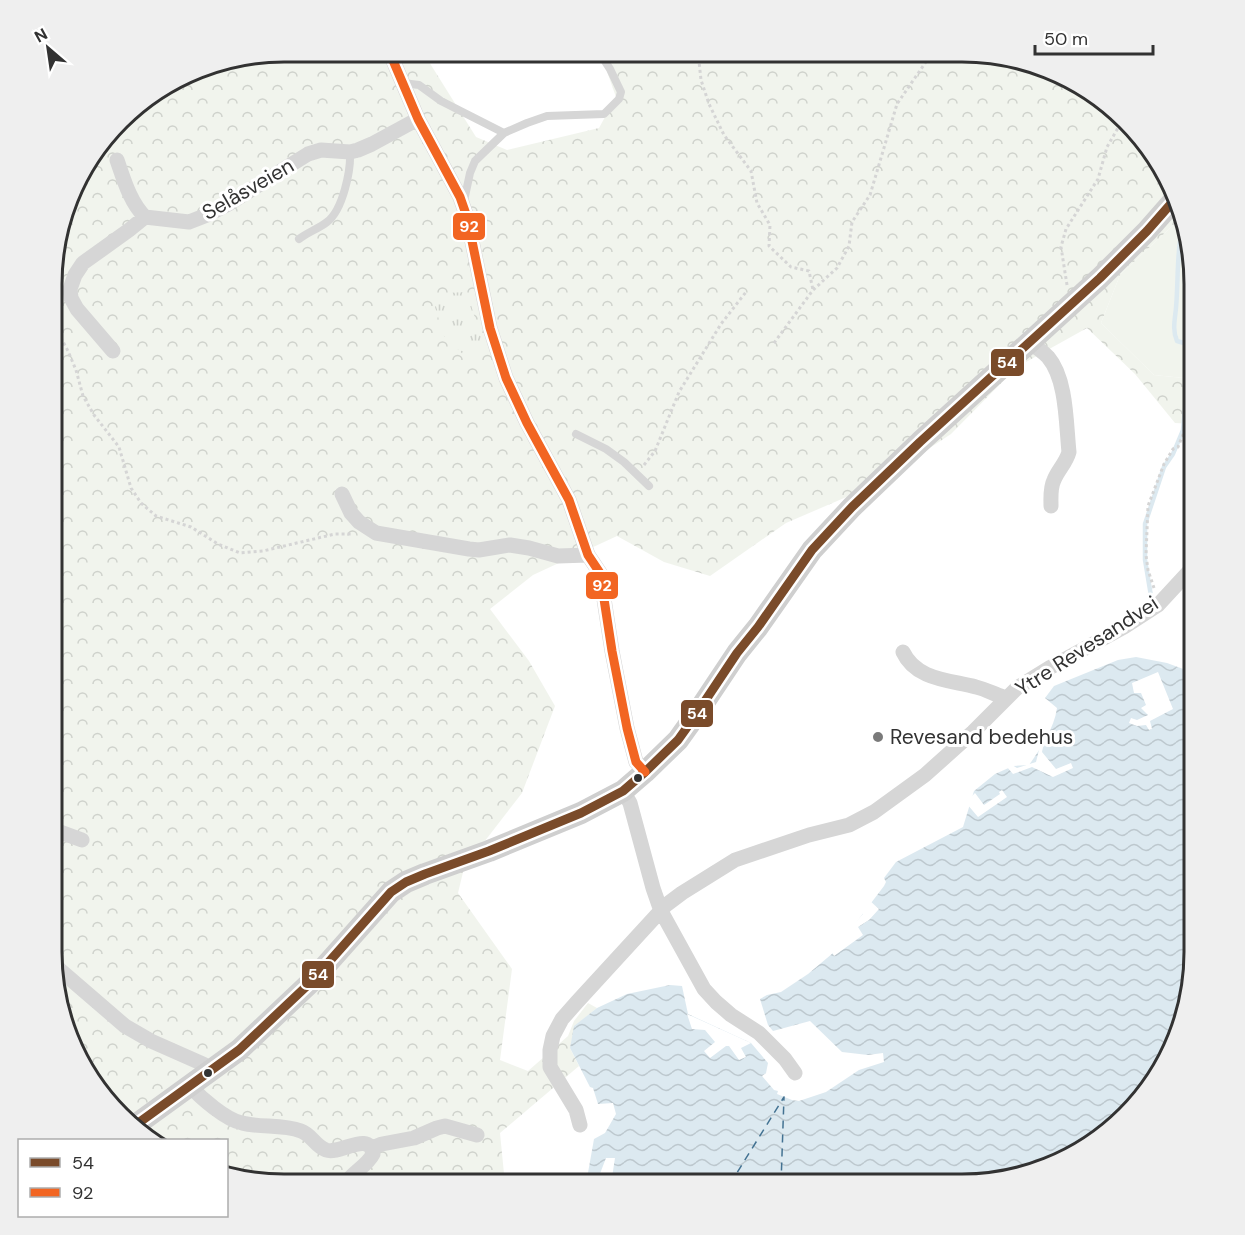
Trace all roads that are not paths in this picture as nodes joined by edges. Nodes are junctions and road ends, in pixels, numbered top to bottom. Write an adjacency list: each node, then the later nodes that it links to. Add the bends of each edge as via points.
1 (394, 62): 3 (street)
2 (605, 62): 5 (lane, via 621,92 606,112 547,116)
3 (403, 83): 4 (street); 5 (lane, via 420,85 441,101)
4 (418, 119): 6 (street, Selåsveien); 9 (street)
5 (504, 133): 9 (lane, via 475,161)
6 (350, 152): 10 (street, Selåsveien, via 321,150 308,154 230,203 189,222); 11 (lane, via 346,186 335,214)
7 (117, 160): 10 (street, via 137,209)
8 (1169, 205): 12 (main road)
9 (463, 206): 18 (street, via 490,328 506,378 568,500)
10 (145, 217): 13 (street, via 83,262 70,289 77,309)
11 (299, 239)
12 (1029, 343): 17 (street, via 1048,357 1059,376 1064,402 1069,452 1054,480); 22 (main road, via 869,491 812,550 678,740)
13 (113, 351)
14 (576, 434): 15 (lane, via 606,449)
15 (649, 486)
16 (342, 494): 18 (street, via 358,522 376,533 469,549 510,545 558,556)
17 (1051, 506)
18 (588, 555): 22 (street, via 600,573 627,728 636,762)
19 (1184, 577): 21 (street, Ytre Revesandvei, via 1161,602 1017,688)
20 (903, 652): 21 (street, Ytre Revesandvei, via 913,668 931,677 979,688)
21 (1005, 700): 26 (street, Ytre Revesandvei, via 925,775 874,812 849,825 735,860 682,893)
22 (645, 772): 23 (main road)
23 (622, 791): 26 (street, via 630,803); 28 (main road, via 549,827 425,874 391,892 311,982)
24 (62, 833): 25 (street)
25 (82, 840)
26 (662, 911): 29 (street, via 704,989 759,1033); 32 (street, Ytre Revesandvei, via 562,1019 553,1036 550,1067 576,1110)
27 (62, 972): 28 (street, via 125,1026)
28 (212, 1070): 30 (main road)
29 (795, 1073)
30 (190, 1086): 31 (main road); 34 (street, via 241,1123 302,1131 317,1145 333,1152 361,1143)
31 (141, 1121)
32 (580, 1125)
33 (477, 1135): 34 (street, via 445,1126)
34 (372, 1148): 35 (street, via 370,1160)
35 (352, 1174)

